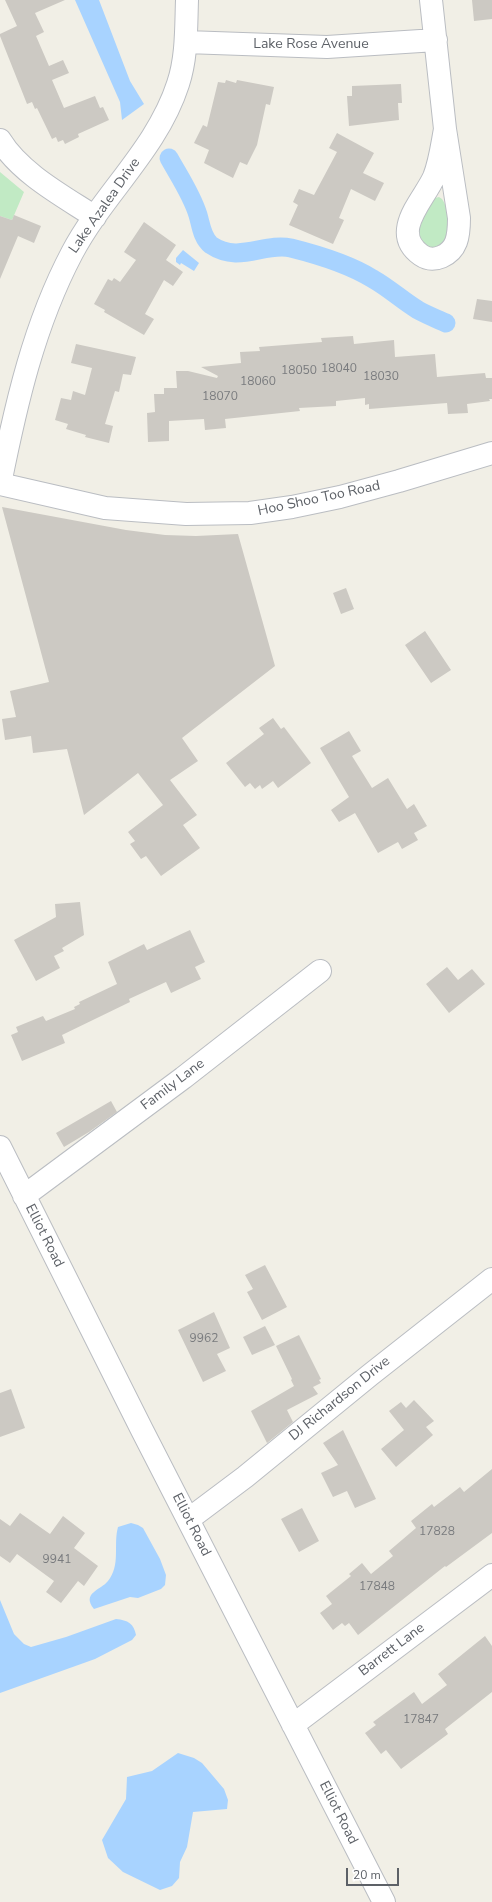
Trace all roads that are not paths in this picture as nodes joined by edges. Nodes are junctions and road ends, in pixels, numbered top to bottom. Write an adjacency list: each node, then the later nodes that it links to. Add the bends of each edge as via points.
1 (187, 0): 4 (street, Lake Azalea Drive)
2 (431, 0): 3 (street)
3 (436, 40): 4 (street, Lake Rose Avenue, via 327,47); 5 (street)
4 (186, 42): 7 (street, Lake Azalea Drive, via 178,85 164,118 140,156)
5 (444, 129): 5 (street, via 459,230 452,250 445,256 428,259 422,256 409,240 409,227 417,205 434,177)
6 (0, 140): 7 (street, via 24,168)
7 (95, 217): 9 (street, Lake Azalea Drive, via 73,251 53,291 34,341 12,424)
8 (492, 453): 9 (street, Hoo Shoo Too Road, via 340,497 250,513 186,514 105,508)
9 (0, 484)
10 (320, 971): 12 (street, Family Lane, via 183,1078)
11 (0, 1147): 12 (street, Elliot Road)
12 (24, 1196): 14 (street, Elliot Road)
13 (492, 1279): 14 (street, DJ Richardson Drive)
14 (189, 1520): 16 (street, Elliot Road)
15 (492, 1575): 16 (street, Barrett Lane)
16 (293, 1725): 17 (street, Elliot Road)
17 (384, 1902)

